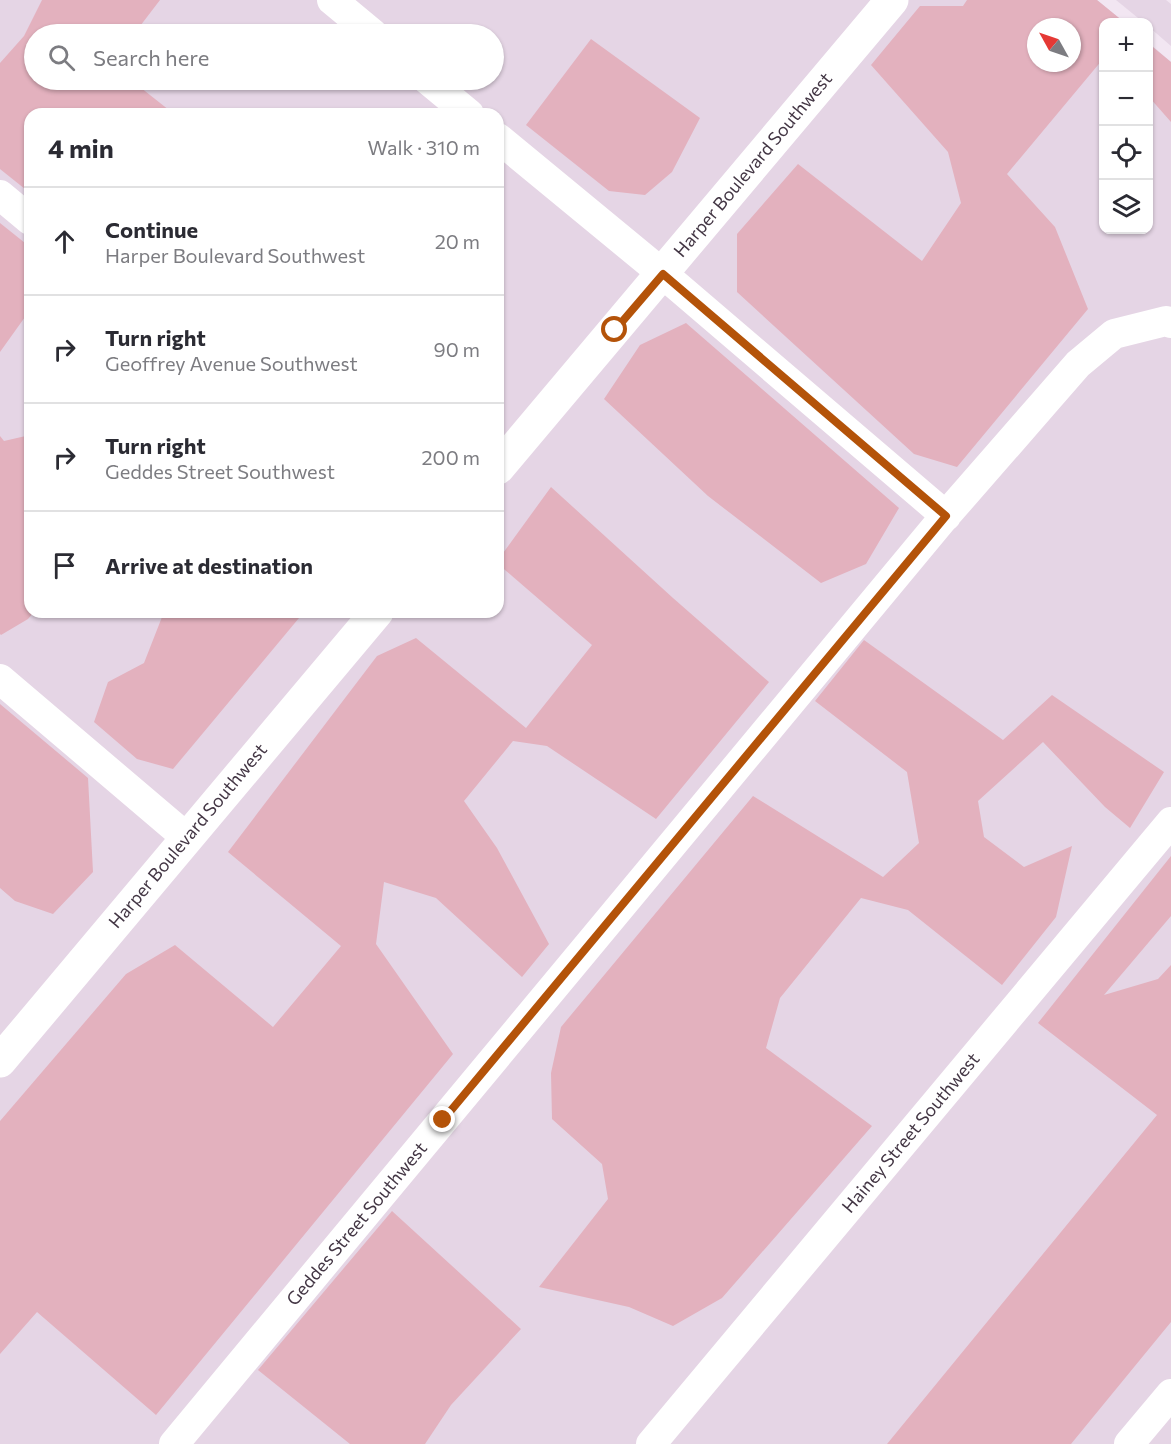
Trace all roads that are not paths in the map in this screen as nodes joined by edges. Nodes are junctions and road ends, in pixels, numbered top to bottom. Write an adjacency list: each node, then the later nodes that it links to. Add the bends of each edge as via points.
1 (332, 0): 3 (street)
2 (892, 0): 9 (street, Harper Boulevard Southwest)
3 (361, 24)
4 (440, 90): 5 (street)
5 (462, 108)
6 (504, 143): 9 (street)
7 (0, 195): 8 (street)
8 (24, 215)
9 (663, 274): 11 (street, Harper Boulevard Southwest); 12 (street)
10 (1168, 322): 12 (street, Geddes Street Southwest, via 1114,334 1078,364)
11 (504, 461)
12 (946, 516): 19 (street, Geddes Street Southwest)
13 (372, 618): 16 (street, Harper Boulevard Southwest)
14 (0, 680): 16 (street)
15 (1171, 822): 20 (street, Hainey Street Southwest)
16 (187, 838): 17 (street, Harper Boulevard Southwest)
17 (0, 1061)
18 (1171, 1394): 21 (street)
19 (174, 1444)
20 (651, 1444)
21 (1129, 1444)

